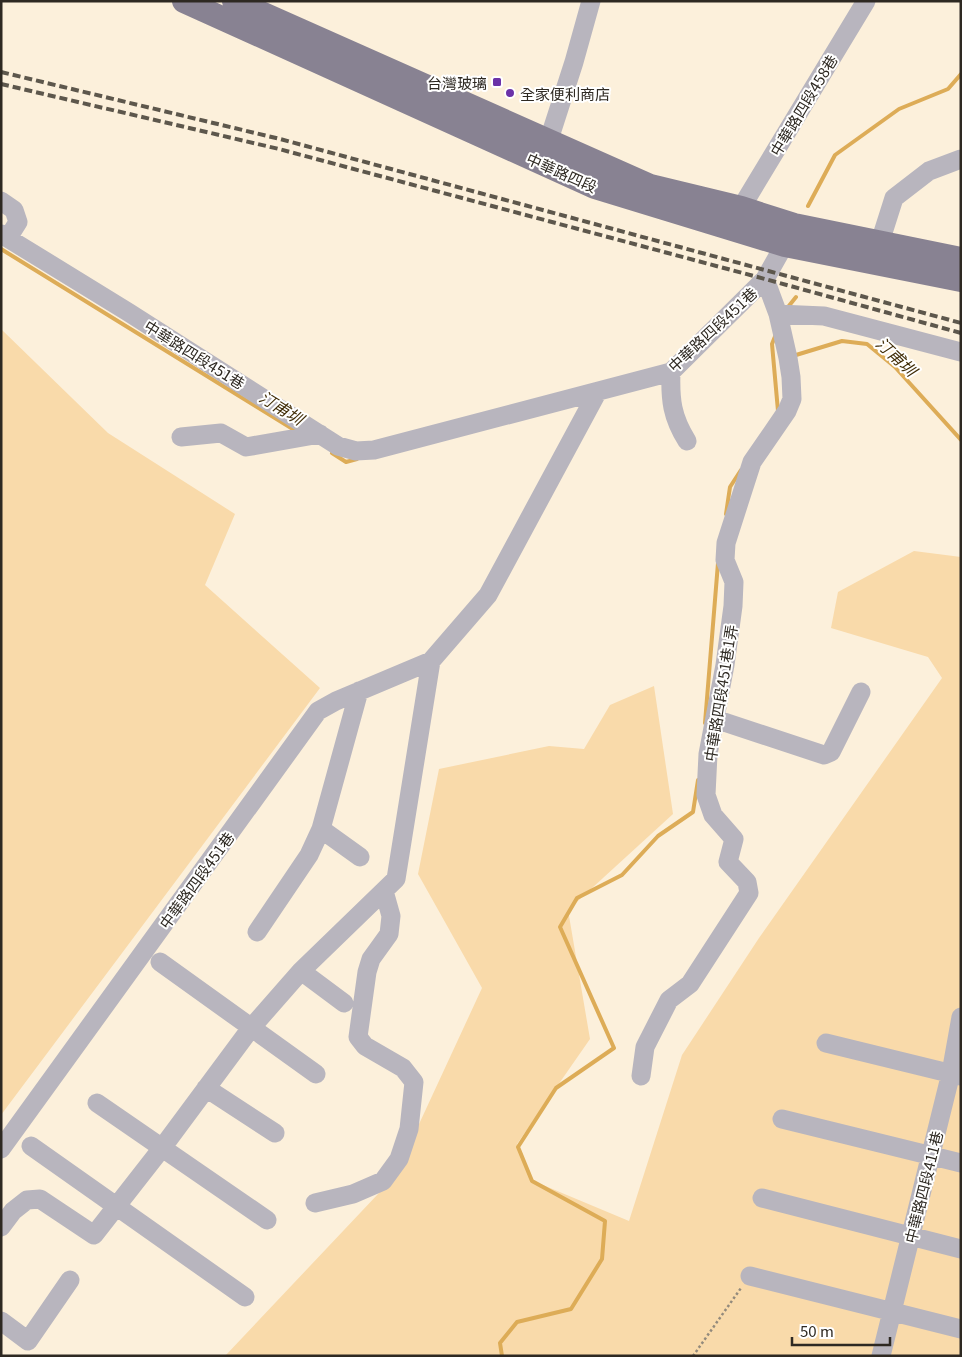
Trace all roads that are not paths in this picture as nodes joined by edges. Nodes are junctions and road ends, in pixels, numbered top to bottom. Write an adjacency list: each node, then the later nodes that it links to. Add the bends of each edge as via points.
1 (184, 1): 5 (main road, 中華路四段)
2 (234, 1): 5 (main road, 中華路四段)
3 (591, 1): 5 (lane)
4 (866, 1): 8 (lane, 中華路四段458巷)
5 (545, 152): 8 (main road, 中華路四段, via 650,186); 9 (main road, 中華路四段, via 595,187)
6 (961, 159): 11 (lane, via 929,171 894,198)
7 (1, 201): 10 (lane, via 14,210 18,222)
8 (741, 208): 9 (main road, 中華路四段)
9 (790, 235): 11 (main road, 中華路四段); 13 (lane, 中華路四段451巷)
10 (5, 236): 19 (lane, 中華路四段451巷)
11 (878, 253): 12 (main road, 中華路四段); 14 (main road, 中華路四段)
12 (961, 259)
13 (765, 279): 15 (lane, 中華路四段451巷1弄); 17 (lane, 中華路四段451巷)
14 (961, 280)
15 (778, 314): 16 (lane, via 824,316); 25 (lane, 中華路四段451巷1弄, via 791,377 792,399 752,462 726,543 724,560 734,582 733,606)
16 (961, 352)
17 (671, 372): 18 (lane, 中華路四段451巷); 21 (lane, via 670,398 677,425)
18 (598, 390): 19 (lane, 中華路四段451巷, via 374,450 356,451 338,446); 22 (lane, 中華路四段451巷, via 488,595)
19 (320, 434): 20 (lane, via 246,447 221,433)
20 (181, 437)
21 (687, 441)
22 (431, 661): 23 (lane, 中華路四段451巷); 28 (lane, via 396,879)
23 (359, 691): 26 (lane); 45 (lane, 中華路四段451巷, via 318,712)
24 (861, 692): 25 (lane, via 831,752 824,754)
25 (715, 719): 38 (lane, 中華路四段451巷1弄, via 708,754 706,795 713,815 734,839 728,862 747,882 749,893 690,984 669,1000 645,1048)
26 (321, 829): 27 (lane); 29 (lane, via 309,855)
27 (360, 857)
28 (384, 891): 31 (lane); 49 (lane, via 392,916 389,934 369,966 358,1037 365,1046 404,1068 414,1082 409,1129 399,1159 383,1181 353,1194)
29 (257, 932)
30 (160, 962): 34 (lane)
31 (301, 971): 32 (lane); 34 (lane)
32 (344, 1003)
33 (961, 1017): 37 (lane, 中華路四段411巷)
34 (251, 1028): 36 (lane); 39 (lane)
35 (826, 1043): 37 (lane)
36 (316, 1074)
37 (956, 1075): 46 (lane, 中華路四段411巷)
38 (641, 1076)
39 (206, 1088): 42 (lane); 44 (lane)
40 (97, 1103): 44 (lane)
41 (782, 1119): 46 (lane)
42 (275, 1133)
43 (31, 1146): 50 (lane)
44 (162, 1148): 50 (lane); 51 (lane)
45 (1, 1149)
46 (931, 1155): 47 (lane); 53 (lane, 中華路四段411巷)
47 (961, 1163)
48 (762, 1198): 53 (lane)
49 (315, 1203)
50 (117, 1207): 52 (lane, via 94,1236 40,1199 26,1200); 57 (lane)
51 (267, 1220)
52 (1, 1227)
53 (910, 1236): 54 (lane); 58 (lane, 中華路四段411巷)
54 (961, 1249)
55 (750, 1276): 58 (lane)
56 (70, 1280): 59 (lane, via 28,1341)
57 (245, 1297)
58 (891, 1311): 60 (lane); 61 (lane, 中華路四段411巷)
59 (1, 1321)
60 (961, 1329)
61 (881, 1356)

